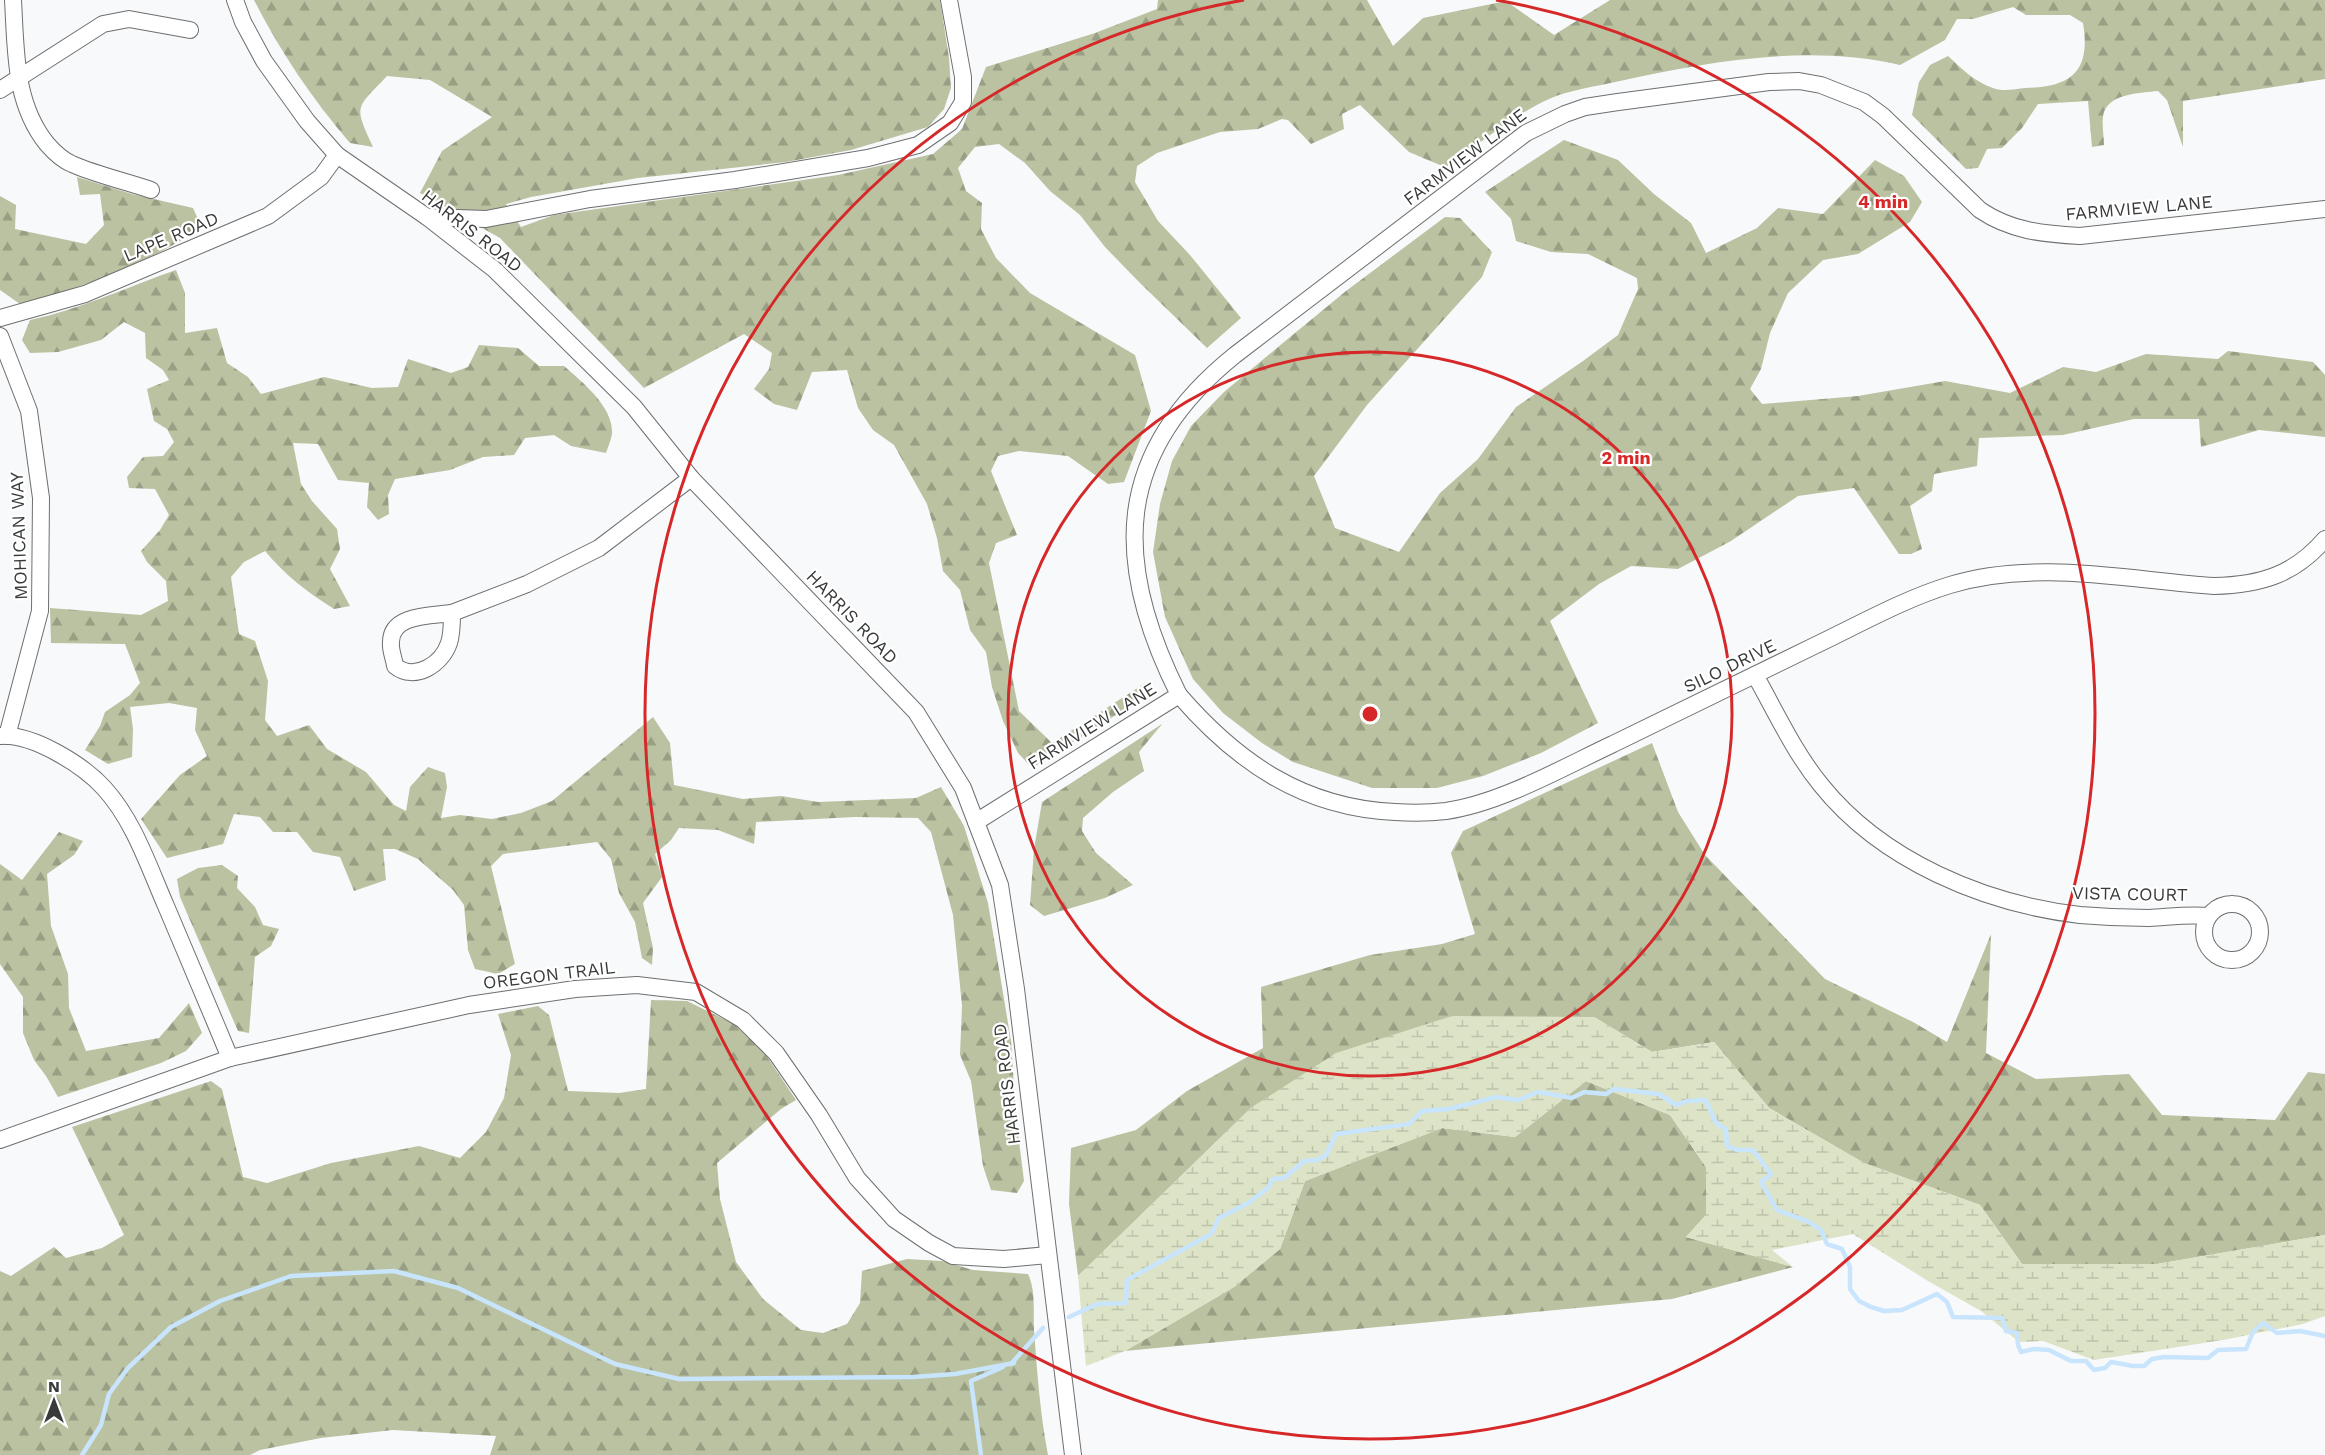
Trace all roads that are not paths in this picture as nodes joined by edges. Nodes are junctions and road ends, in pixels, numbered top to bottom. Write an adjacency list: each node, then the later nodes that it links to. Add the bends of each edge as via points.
1 (13, 0): 5 (street)
2 (235, 0): 7 (street, HARRIS ROAD, via 264,61)
3 (949, 0): 10 (street, via 963,76 963,102 950,123 918,145 857,160 590,199 486,219)
4 (190, 30): 5 (street, via 129,19 103,24)
5 (18, 77): 6 (street); 8 (street, via 23,101 37,132 55,154 71,164)
6 (0, 90)
7 (337, 155): 10 (street, HARRIS ROAD); 11 (street, LAPE ROAD, via 321,177 268,216 85,294)
8 (151, 189)
9 (2325, 209): 17 (street, FARMVIEW LANE, via 2080,236 2019,230 1980,210 1884,116 1864,102 1799,81 1618,102 1555,118 1526,133 1210,375 1157,442 1137,503 1138,586 1151,631)
10 (427, 217): 13 (street, HARRIS ROAD, via 503,278 634,407)
11 (0, 318)
12 (0, 336): 18 (street, MOHICAN WAY, via 29,411 40,498 40,611)
13 (691, 478): 15 (street, via 599,548 527,584); 19 (street, HARRIS ROAD, via 916,712 963,788)
14 (2325, 539): 16 (street, SILO DRIVE, via 2281,574 2239,586 2052,572 1983,577 1952,584 1923,594)
15 (452, 614)
16 (1755, 675): 17 (street, SILO DRIVE, via 1536,780 1479,803 1416,813 1353,808 1293,787 1260,770 1226,744); 20 (street, VISTA COURT, via 1821,785 1847,813 1894,850 1973,890 2045,910 2112,917)
17 (1179, 695): 19 (street, FARMVIEW LANE)
18 (3, 736): 21 (street, via 42,745 68,758 104,788 134,830)
19 (976, 822): 23 (street, HARRIS ROAD, via 1000,885)
20 (2208, 916)
21 (231, 1058): 22 (street, OREGON TRAIL); 23 (street, OREGON TRAIL, via 469,1005 575,988 637,985 696,992 743,1020 777,1053 857,1178 894,1219 953,1256 1004,1259)
22 (0, 1140)
23 (1048, 1255): 24 (street, HARRIS ROAD)
24 (1073, 1455)

